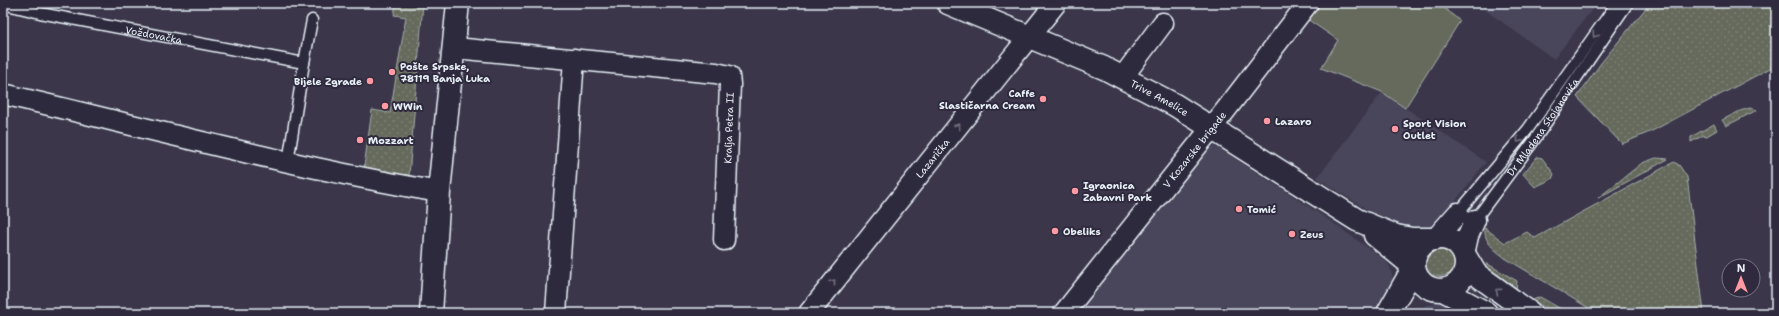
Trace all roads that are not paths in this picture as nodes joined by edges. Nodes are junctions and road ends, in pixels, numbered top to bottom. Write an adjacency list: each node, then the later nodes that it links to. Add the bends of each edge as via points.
1 (458, 3): 11 (main road)
2 (948, 3): 10 (main road, Trive Amelice)
3 (1056, 3): 10 (street, Lazarička)
4 (1308, 3): 16 (street, V Kozarske brigade)
5 (1617, 3): 19 (lane, Dr Mladena Stojanovića, one-way to 19)
6 (1628, 3): 19 (lane, Dr Mladena Stojanovića, via 1533,142)
7 (3, 4): 13 (lane, Voždovačka)
8 (312, 20): 13 (lane)
9 (1163, 23): 14 (street)
10 (1029, 36): 14 (main road, Trive Amelice); 28 (street, Lazarička, one-way to 10)
11 (455, 48): 12 (street, Kralja Petra II); 18 (main road)
12 (574, 59): 22 (street, Kralja Petra II, via 729,76); 27 (street)
13 (304, 63): 17 (lane)
14 (1122, 78): 16 (main road, Trive Amelice, via 1176,105)
15 (3, 94): 17 (street)
16 (1212, 127): 20 (main road, Trive Amelice); 29 (street, V Kozarske brigade)
17 (288, 162): 18 (street)
18 (439, 192): 26 (main road)
19 (1466, 217): 21 (street, Dr Mladena Stojanovića); 23 (street, Dr Mladena Stojanovića, via 1468,236)
20 (1357, 220): 21 (main road, Trive Amelice, via 1396,236); 24 (main road, Trive Amelice)
21 (1435, 239): 23 (main road, via 1452,241); 24 (main road, via 1418,250)
22 (724, 240)
23 (1464, 254): 25 (main road, via 1466,263 1463,276 1455,286); 32 (main road, one-way to 23, via 1476,274)
24 (1414, 268): 25 (main road, via 1417,278); 30 (main road)
25 (1436, 289): 30 (main road, via 1411,294); 31 (main road)
26 (431, 313)
27 (556, 313)
28 (809, 313)
29 (1064, 313)
30 (1390, 313)
31 (1486, 313)
32 (1530, 313)

